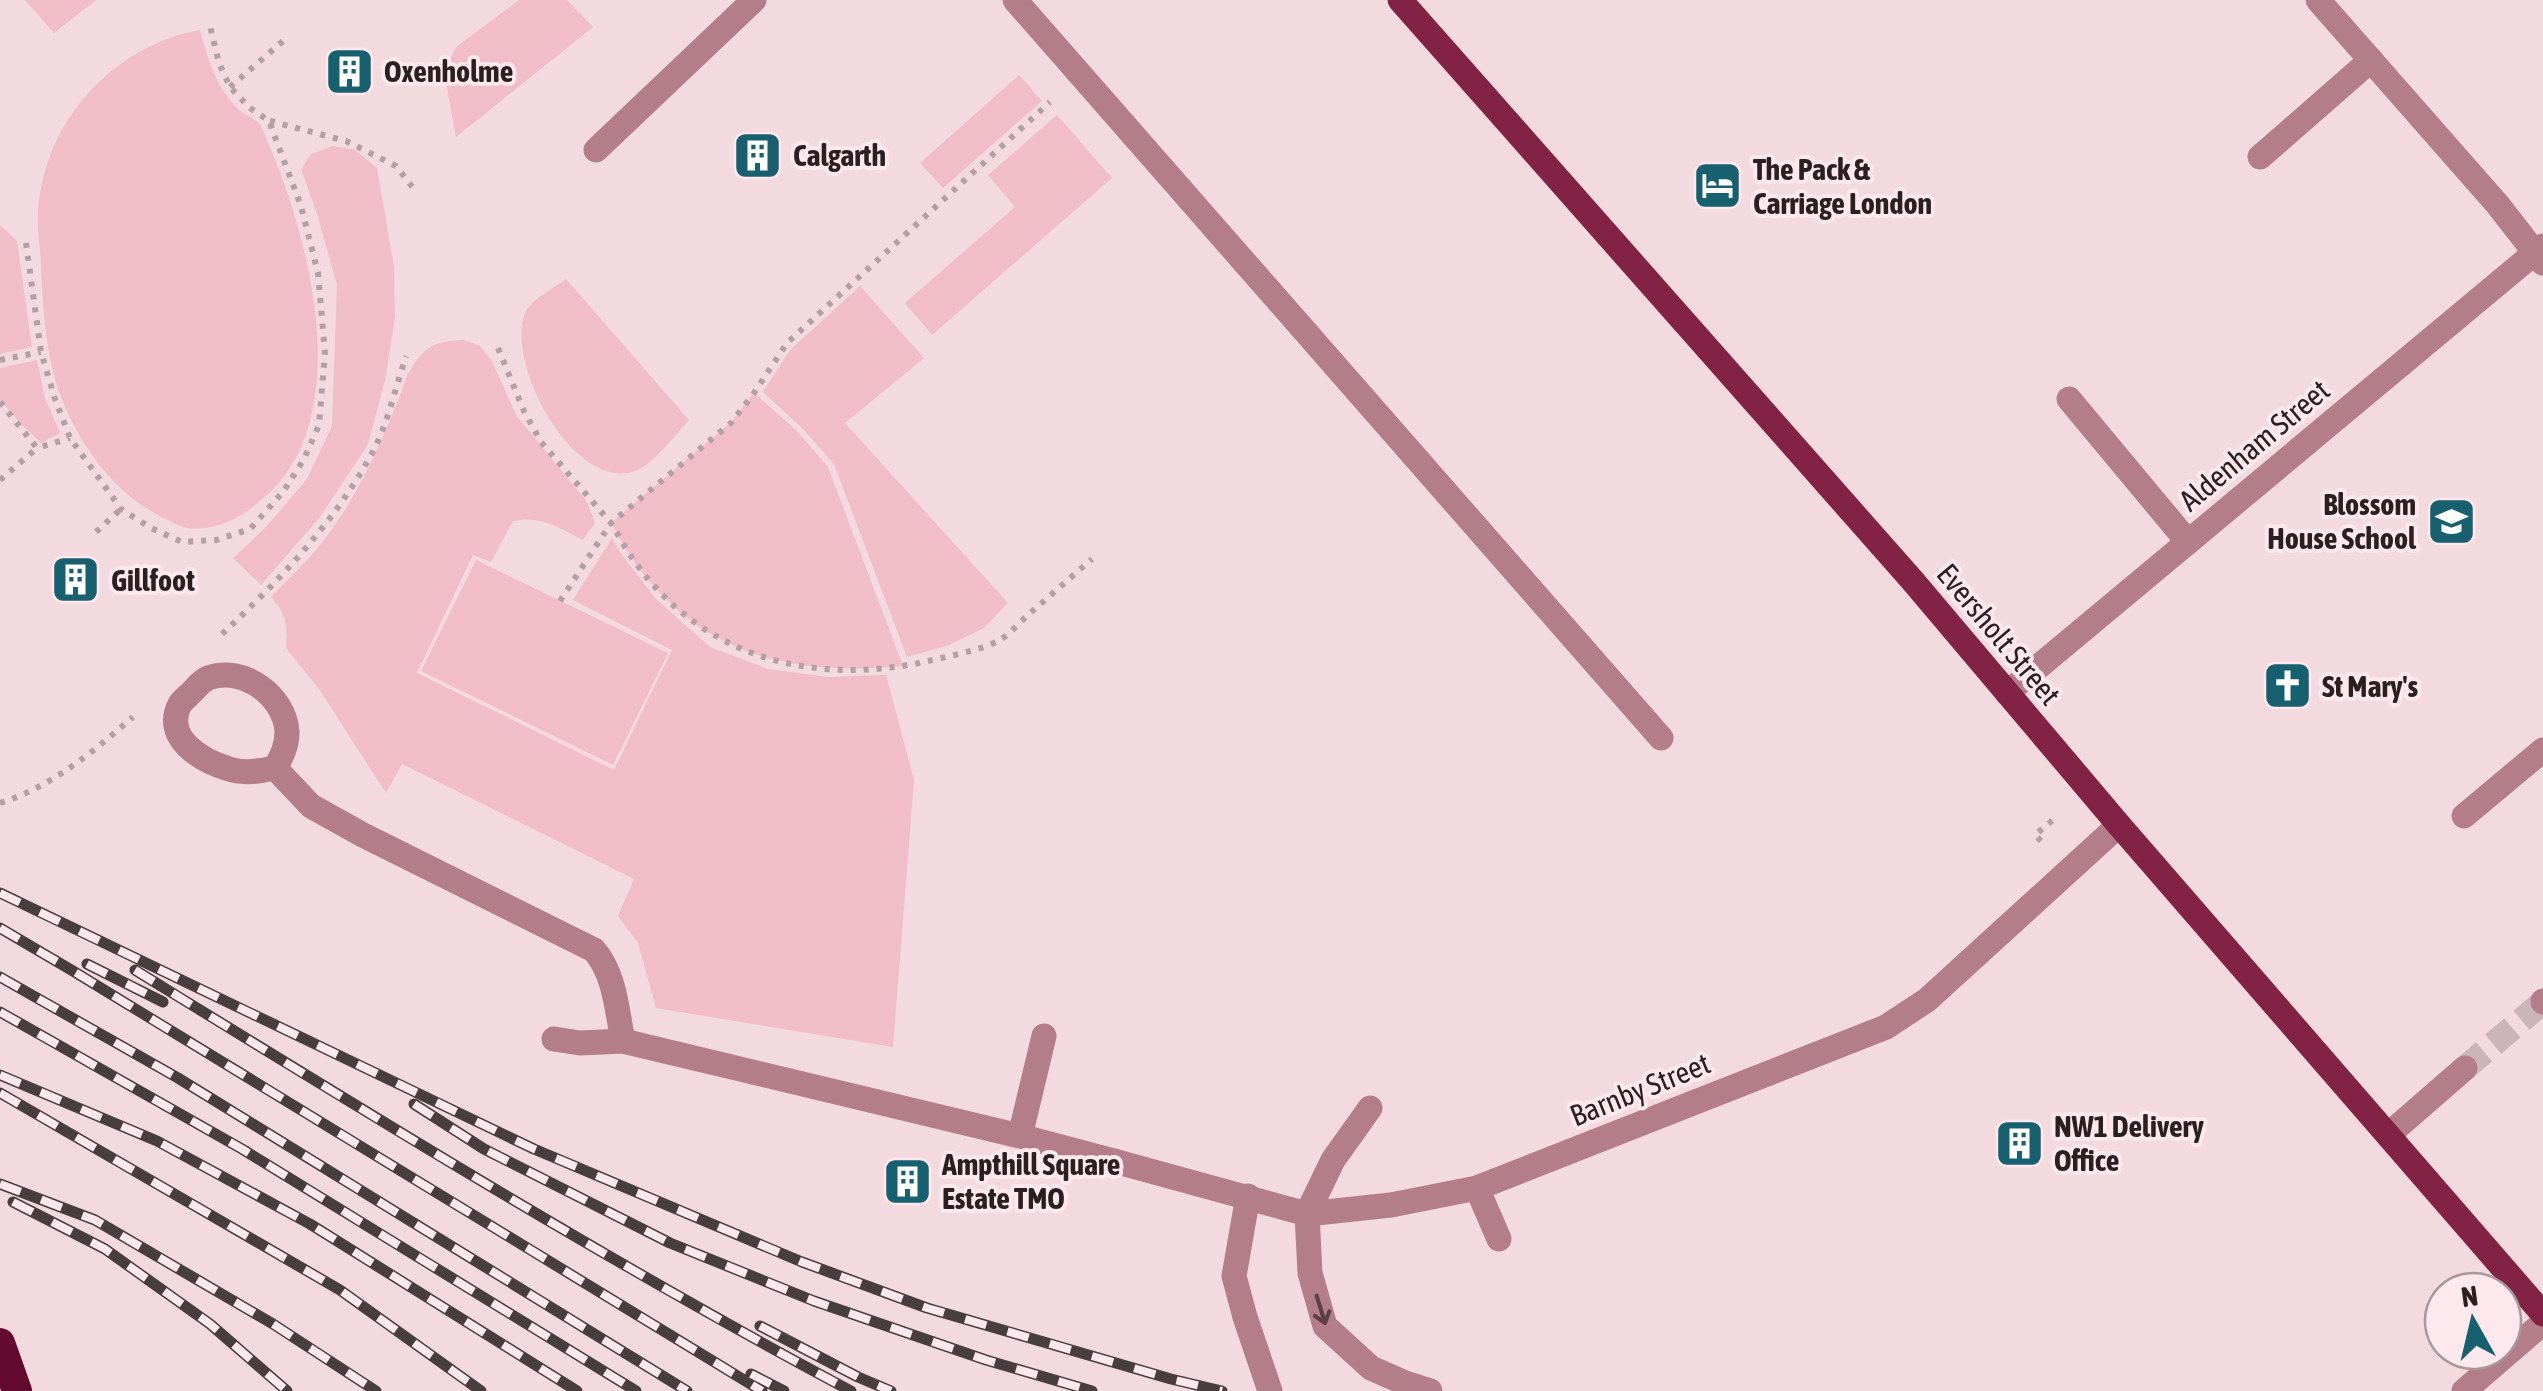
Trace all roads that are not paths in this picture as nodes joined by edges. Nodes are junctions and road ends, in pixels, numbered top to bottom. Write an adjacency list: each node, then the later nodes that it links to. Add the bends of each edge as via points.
1 (754, 0): 6 (street)
2 (1015, 0): 12 (street)
3 (1400, 0): 11 (main road, Eversholt Street)
4 (2318, 0): 5 (street)
5 (2371, 60): 7 (street); 8 (street)
6 (596, 150)
7 (2260, 157)
8 (2540, 253): 10 (street, Aldenham Street)
9 (2069, 399): 10 (street)
10 (2188, 542): 11 (street, Aldenham Street)
11 (2007, 693): 16 (main road, Eversholt Street)
12 (1661, 738)
13 (2543, 750): 15 (street)
14 (275, 768): 14 (street, via 287,730 282,710 258,684 223,675 205,679 180,703 176,720 188,749 230,769); 19 (street, via 311,806 594,950 610,976)
15 (2464, 816)
16 (2119, 825): 22 (main road, Eversholt Street); 24 (street, Barnby Street, via 1927,1000 1886,1027)
17 (1044, 1036): 23 (street)
18 (554, 1038): 19 (street, Barnby Street)
19 (624, 1041): 23 (street, Barnby Street)
20 (2465, 1068): 22 (street)
21 (1370, 1108): 26 (street, via 1333,1160)
22 (2388, 1135): 28 (main road, Eversholt Street)
23 (1020, 1136): 25 (street, Barnby Street)
24 (1477, 1188): 26 (street, Barnby Street); 27 (street)
25 (1248, 1196): 26 (street, Barnby Street); 32 (street, via 1234,1276)
26 (1307, 1214): 33 (street, one-way to 33, via 1310,1273 1325,1326 1371,1368)
27 (1499, 1239)
28 (2543, 1314)
29 (2543, 1323): 34 (street)
30 (0, 1343): 31 (highway)
31 (16, 1391)
32 (1270, 1391)
33 (1430, 1391)
34 (2464, 1391)

